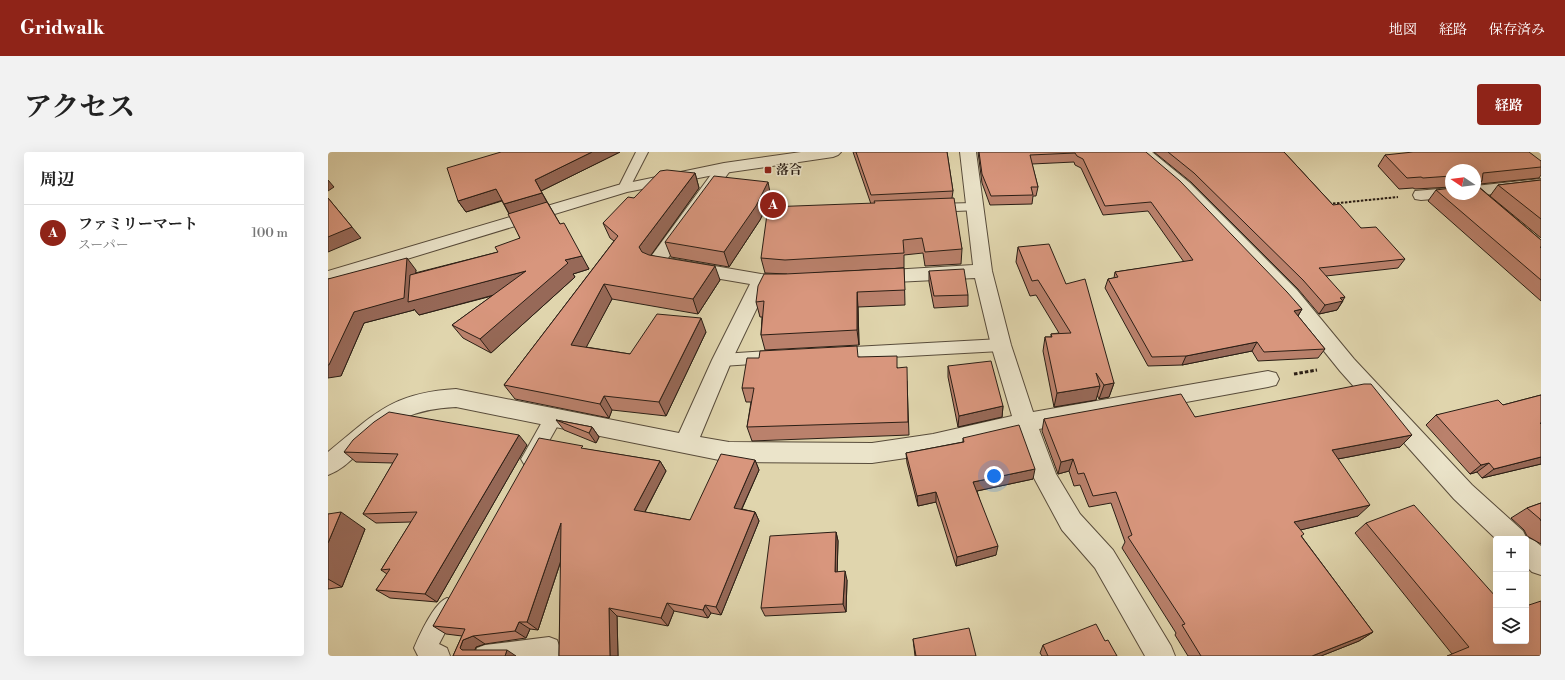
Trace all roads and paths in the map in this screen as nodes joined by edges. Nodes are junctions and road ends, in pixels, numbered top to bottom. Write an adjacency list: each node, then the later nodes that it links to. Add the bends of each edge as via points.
1 (642, 152): 8 (lane)
2 (833, 152): 5 (street)
3 (968, 152): 13 (street)
4 (1143, 152): 24 (street, via 1213,214 1290,295)
5 (814, 153): 6 (street)
6 (724, 168): 8 (street); 18 (street, via 656,262 729,272)
7 (1541, 184): 11 (street)
8 (624, 188): 16 (street)
9 (1445, 193): 10 (street)
10 (1421, 195): 12 (path)
11 (1481, 196)
12 (1322, 204)
13 (974, 207): 14 (lane); 15 (street)
14 (918, 209)
15 (983, 271): 17 (street); 20 (street)
16 (328, 276)
17 (859, 278)
18 (761, 280): 19 (street); 23 (street)
19 (804, 281)
20 (1001, 345): 21 (lane); 27 (street)
21 (821, 355)
22 (782, 357): 23 (lane)
23 (722, 360): 28 (street)
24 (1347, 364): 25 (path); 31 (street, via 1463,492)
25 (1268, 379): 27 (street)
26 (552, 418): 28 (street); 29 (street, via 456,398 432,399 404,407 384,418); 30 (lane)
27 (1025, 422): 28 (street, via 933,444 872,453 729,452); 38 (street, via 1046,478 1071,522 1104,559)
28 (686, 443)
29 (328, 465)
30 (522, 474)
31 (1511, 536)
32 (1529, 552): 33 (street)
33 (1541, 563)
34 (456, 592): 35 (lane, via 425,648)
35 (439, 656)
36 (485, 656): 37 (lane, via 549,648)
37 (549, 656)
38 (1161, 656)

